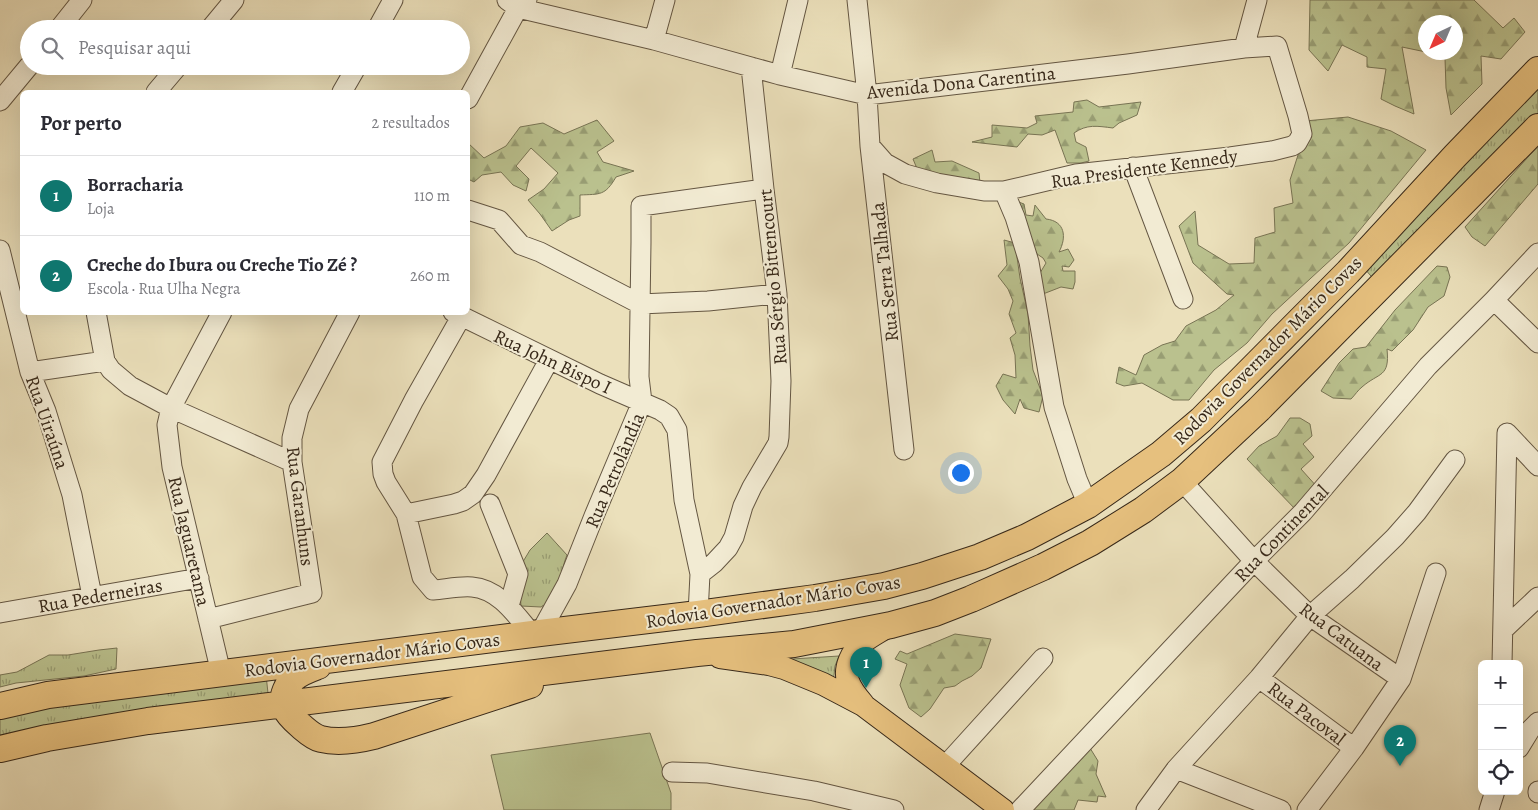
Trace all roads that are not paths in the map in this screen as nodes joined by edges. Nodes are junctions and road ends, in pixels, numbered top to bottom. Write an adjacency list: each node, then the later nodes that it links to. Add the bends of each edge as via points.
1 (82, 0): 9 (street)
2 (234, 0): 10 (street)
3 (393, 0): 11 (street)
4 (665, 0): 12 (street)
5 (798, 0): 20 (street)
6 (857, 0): 24 (street, Rua Serra Talhada)
7 (1257, 0): 14 (street)
8 (518, 3): 12 (street, Avenida Dona Carentina); 23 (street)
9 (66, 20)
10 (217, 20)
11 (382, 20)
12 (654, 40): 15 (street, Avenida Dona Carentina)
13 (1277, 46): 14 (street, Avenida Dona Carentina); 28 (street, Rua Presidente Kennedy, via 1302,134 1297,143 1272,151)
14 (1244, 48): 24 (street, Avenida Dona Carentina)
15 (751, 67): 20 (street, Avenida Dona Carentina); 29 (street, Rua Sérgio Bittencourt)
16 (1538, 70): 54 (highway, Rodovia Governador Mário Covas, via 1348,272 1201,420 1161,454)
17 (22, 75): 25 (street)
18 (170, 75): 21 (street)
19 (352, 75): 22 (street)
20 (780, 75): 24 (street, Avenida Dona Carentina)
21 (158, 90)
22 (343, 90)
23 (470, 95)
24 (867, 95): 27 (street, Rua Serra Talhada)
25 (0, 101)
26 (1538, 127): 52 (highway, Rodovia Governador Mário Covas, via 1259,409)
27 (870, 146): 30 (street, Rua Presidente Kennedy, via 885,163 905,174 937,183); 48 (street, Rua Serra Talhada)
28 (1133, 168): 30 (street, Rua Presidente Kennedy, via 1076,174); 35 (street)
29 (764, 189): 34 (street, Rua Sérgio Bittencourt); 37 (street, Rua Petrolândia, via 641,206)
30 (1004, 191): 54 (street, via 1029,262 1054,407 1076,479)
31 (470, 211): 37 (street, via 499,220 521,244)
32 (0, 250): 45 (street, Rua Uiraúna)
33 (1538, 253): 36 (street, Rua Continental)
34 (777, 294): 37 (street); 58 (street, Rua Sérgio Bittencourt, via 781,381 778,443 752,487 728,548)
35 (1183, 299)
36 (1494, 300): 42 (street); 56 (street, Rua Continental, via 1428,366 1308,507)
37 (640, 304): 46 (street, Rua Petrolândia)
38 (97, 315): 44 (street)
39 (220, 315): 47 (street)
40 (348, 315): 50 (street, Rua Garanhuns, via 299,409 292,438)
41 (457, 315): 43 (street, Rua John Bispo I); 55 (street, via 382,462 386,482)
42 (1538, 343)
43 (549, 360): 46 (street, Rua John Bispo I); 55 (street, via 473,494 454,504)
44 (108, 366): 45 (street); 47 (street, via 130,386)
45 (30, 372): 60 (street, Rua Uiraúna, via 46,411 72,495)
46 (642, 402): 58 (street, Rua John Bispo I, via 668,416 677,430 684,500); 69 (street, Rua Petrolândia, via 568,584)
47 (171, 408): 50 (street); 59 (street, Rua Jaguaretama, via 167,425 172,467)
48 (904, 450)
49 (1455, 460): 65 (street, via 1395,537)
50 (292, 462): 66 (street, Rua Garanhuns, via 312,592)
51 (1538, 466): 68 (street, via 1507,433)
52 (1182, 481): 56 (street, Rua Catuana); 67 (highway, Rodovia Governador Mário Covas, via 1090,543 1043,567 935,613)
53 (490, 504): 62 (street, via 518,574)
54 (1088, 505): 64 (highway, Rodovia Governador Mário Covas, via 1027,537 922,576 848,593)
55 (406, 514): 62 (street, via 422,577 433,590 471,587 485,590)
56 (1254, 561): 65 (street, Rua Catuana); 92 (street, Rua Continental)
57 (1436, 573): 78 (street)
58 (700, 574): 64 (street)
59 (199, 578): 60 (street, Rua Pederneiras); 66 (street, Rua Jaguaretama)
60 (92, 596): 63 (street, Rua Pederneiras)
61 (1538, 596): 68 (street)
62 (509, 606): 69 (street)
63 (0, 613)
64 (698, 614): 69 (highway, Rodovia Governador Mário Covas)
65 (1310, 616): 77 (street); 78 (street, Rua Catuana)
66 (208, 619): 76 (street, Rua Jaguaretama)
67 (891, 625): 70 (highway, Rodovia Governador Mário Covas, via 794,644); 80 (main road, via 862,642 850,660 847,678)
68 (1504, 629): 73 (street)
69 (536, 634): 72 (highway, Rodovia Governador Mário Covas)
70 (697, 653): 75 (highway, Rodovia Governador Mário Covas); 80 (main road, via 784,668)
71 (1043, 658): 86 (street)
72 (340, 659): 74 (highway, Rodovia Governador Mário Covas); 79 (highway, via 294,678)
73 (1502, 660)
74 (266, 668): 76 (highway, Rodovia Governador Mário Covas); 79 (highway, via 278,679)
75 (560, 670): 79 (highway, Rodovia Governador Mário Covas); 79 (highway, via 515,691 361,739 319,738)
76 (221, 673): 81 (highway, Rodovia Governador Mário Covas, via 48,695)
77 (1259, 678): 84 (street, Rua Pacoval); 87 (street)
78 (1401, 679): 84 (street)
79 (277, 705): 85 (highway, Rodovia Governador Mário Covas, via 148,721)
80 (863, 705): 86 (main road)
81 (0, 706)
82 (1535, 732): 83 (street)
83 (1523, 744)
84 (1354, 748): 95 (street)
85 (0, 749)
86 (946, 765): 91 (main road)
87 (1176, 769): 93 (street); 94 (street)
88 (672, 772): 90 (street, via 707,773 814,791)
89 (1494, 795): 96 (street)
90 (894, 810)
91 (1004, 810)
92 (1020, 810)
93 (1146, 810)
94 (1281, 810)
95 (1307, 810)
96 (1489, 810)

